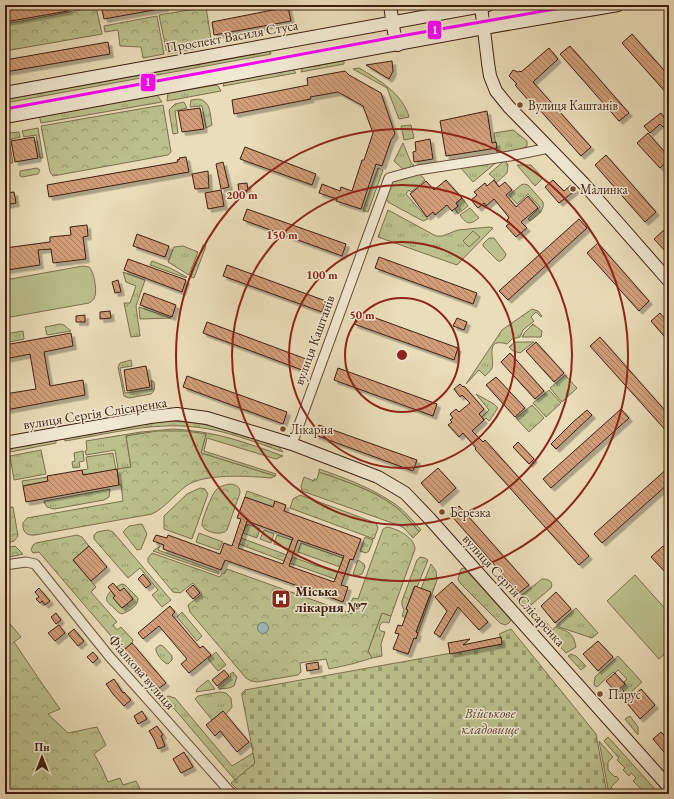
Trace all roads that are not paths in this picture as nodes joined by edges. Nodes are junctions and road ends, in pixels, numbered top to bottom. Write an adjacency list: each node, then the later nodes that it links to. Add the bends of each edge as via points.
1 (390, 5): 4 (street)
2 (618, 5): 5 (street)
3 (485, 6): 4 (street, Проспект Василя Стуса); 5 (street)
4 (393, 22): 6 (street); 7 (street, Проспект Василя Стуса)
5 (484, 28): 6 (street); 9 (street, via 490,76 496,91)
6 (398, 45): 8 (street)
7 (5, 93)
8 (5, 117)
9 (549, 148): 10 (street); 12 (street, вулиця Каштанів, via 418,170 389,178)
10 (669, 281)
11 (5, 443): 12 (street, вулиця Сергія Слісаренка, via 111,423 177,414 207,418)
12 (292, 444): 14 (street, вулиця Сергія Слісаренка, via 378,477 405,493)
13 (5, 565): 15 (street, Фіалкова вулиця, via 26,562 35,564 109,656)
14 (669, 787)
15 (232, 794)

